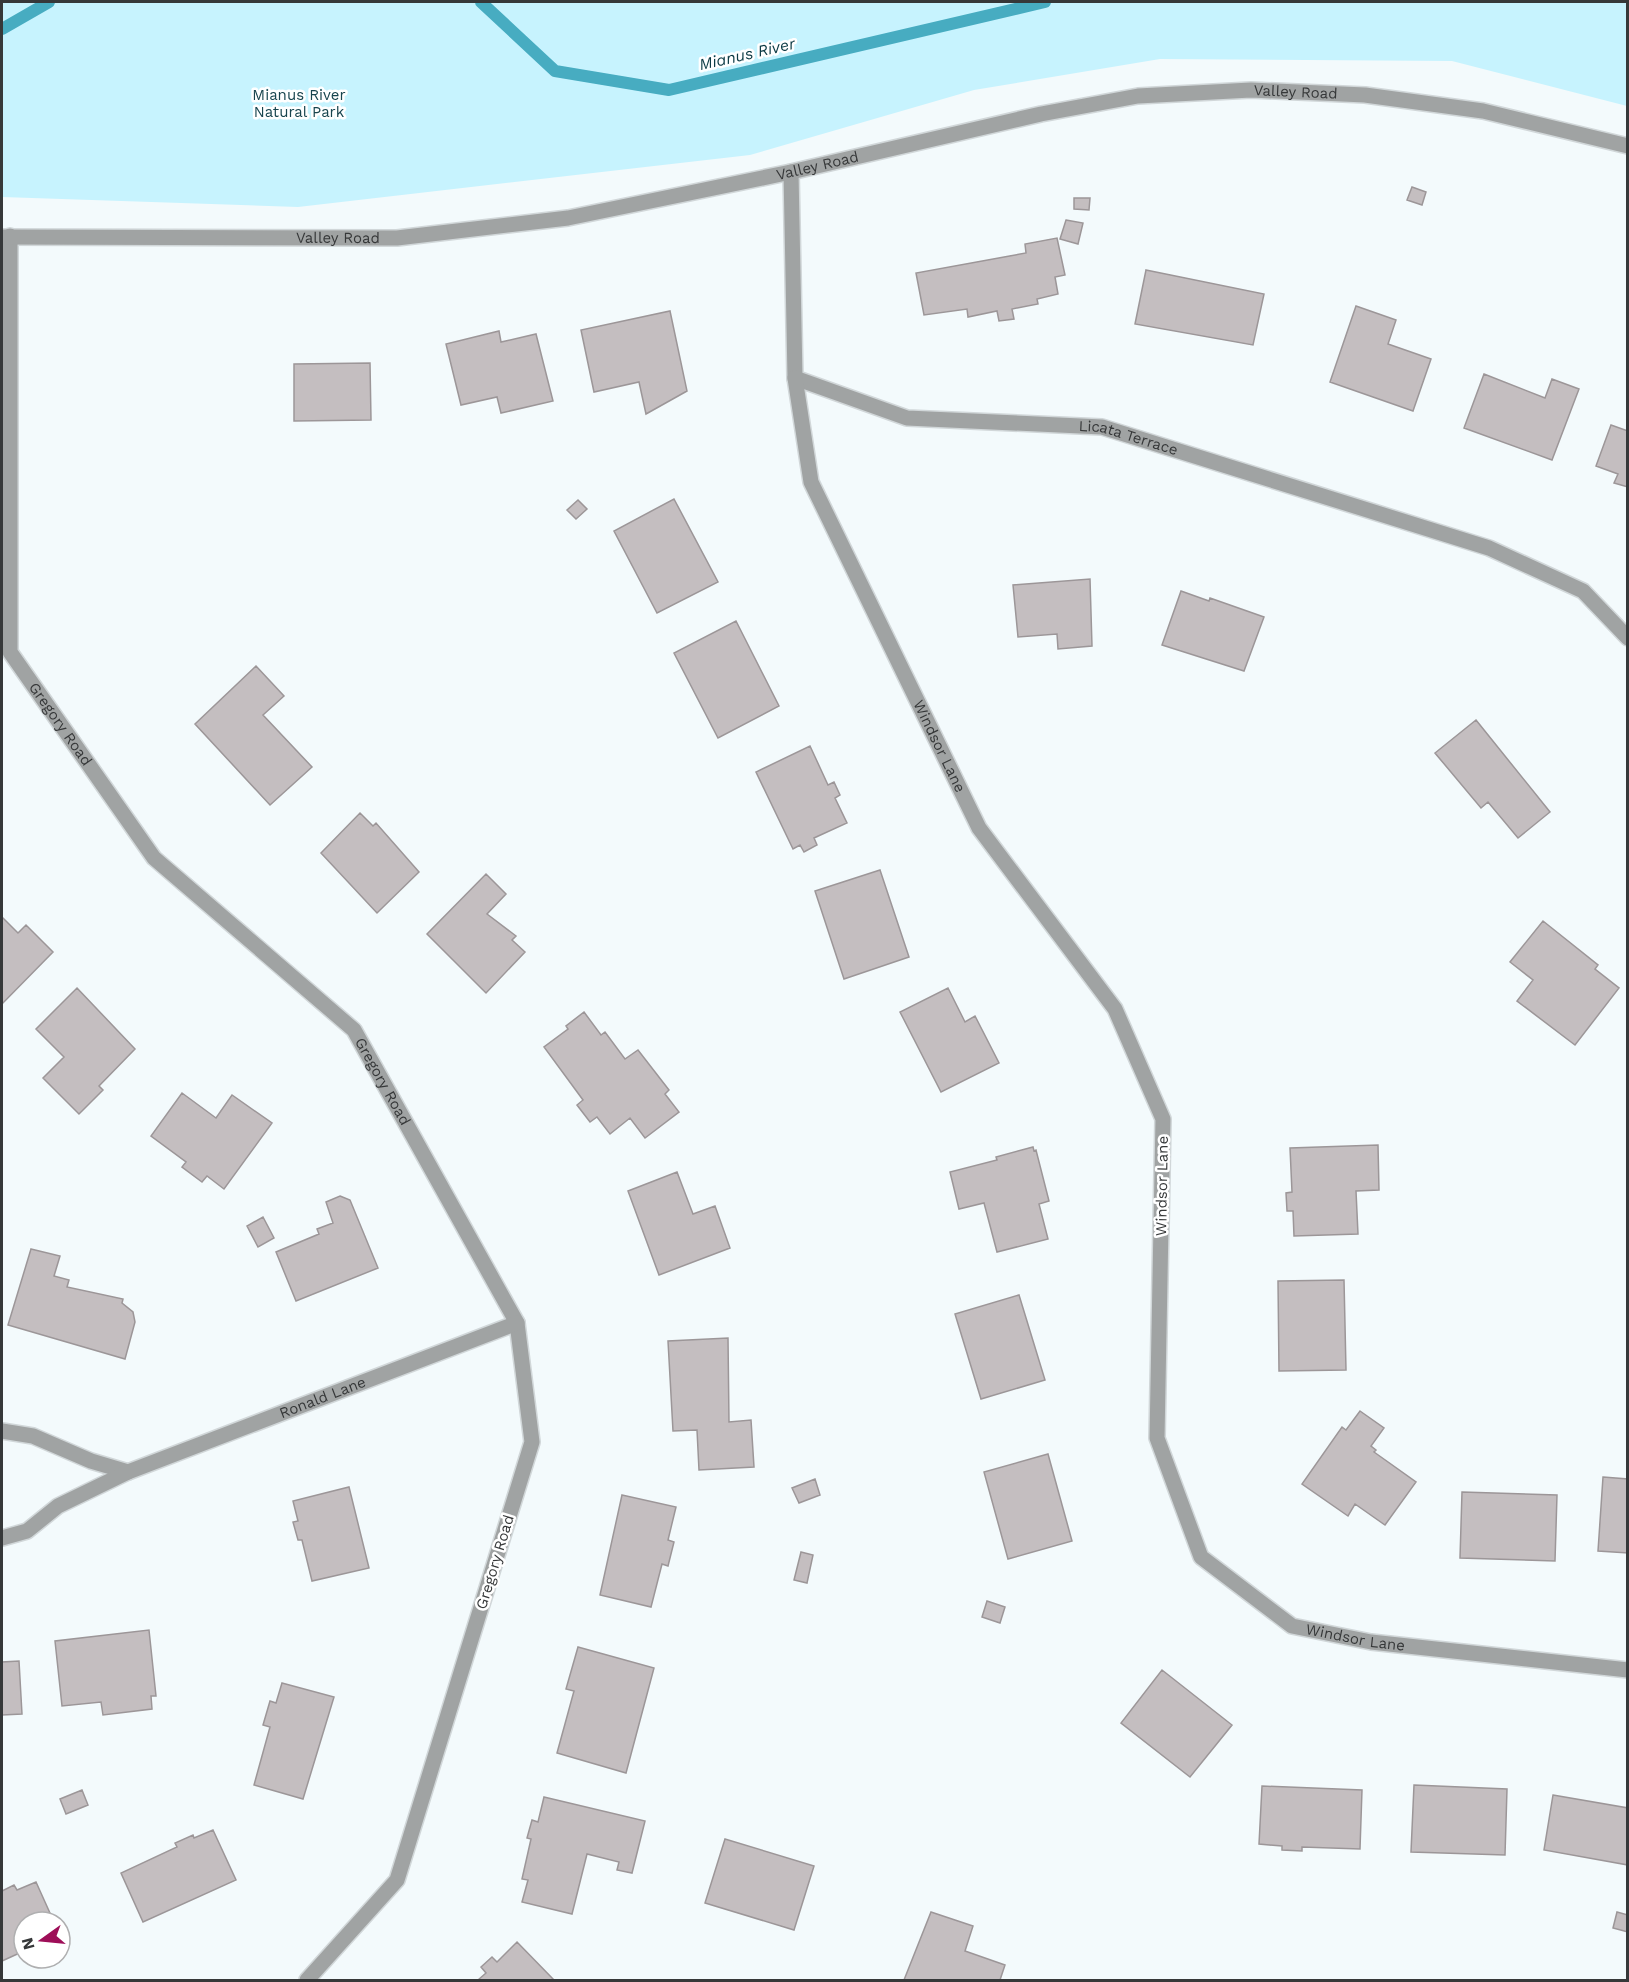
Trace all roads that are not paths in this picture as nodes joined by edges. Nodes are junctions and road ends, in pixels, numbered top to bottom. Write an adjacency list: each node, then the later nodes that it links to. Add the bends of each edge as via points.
1 (1628, 146): 2 (street, Valley Road, via 1483,111 1365,95 1251,90 1138,96 1041,114)
2 (791, 172): 3 (street, Valley Road, via 568,218 397,238); 4 (street)
3 (5, 237): 6 (street, Gregory Road, via 10,651 154,858 354,1030)
4 (795, 378): 5 (street, Licata Terrace, via 907,418 1102,427 1489,548 1583,591); 10 (street, Windsor Lane, via 811,482 979,828 1115,1010 1163,1119 1157,1438 1201,1557 1292,1626 1371,1642)
5 (1628, 639)
6 (517, 1323): 8 (street, Ronald Lane); 11 (street, Gregory Road, via 532,1442 397,1880)
7 (2, 1431): 8 (street, via 33,1436)
8 (128, 1472): 9 (street, Ronald Lane, via 58,1506 27,1531)
9 (2, 1538)
10 (1628, 1670)
11 (307, 1980)

